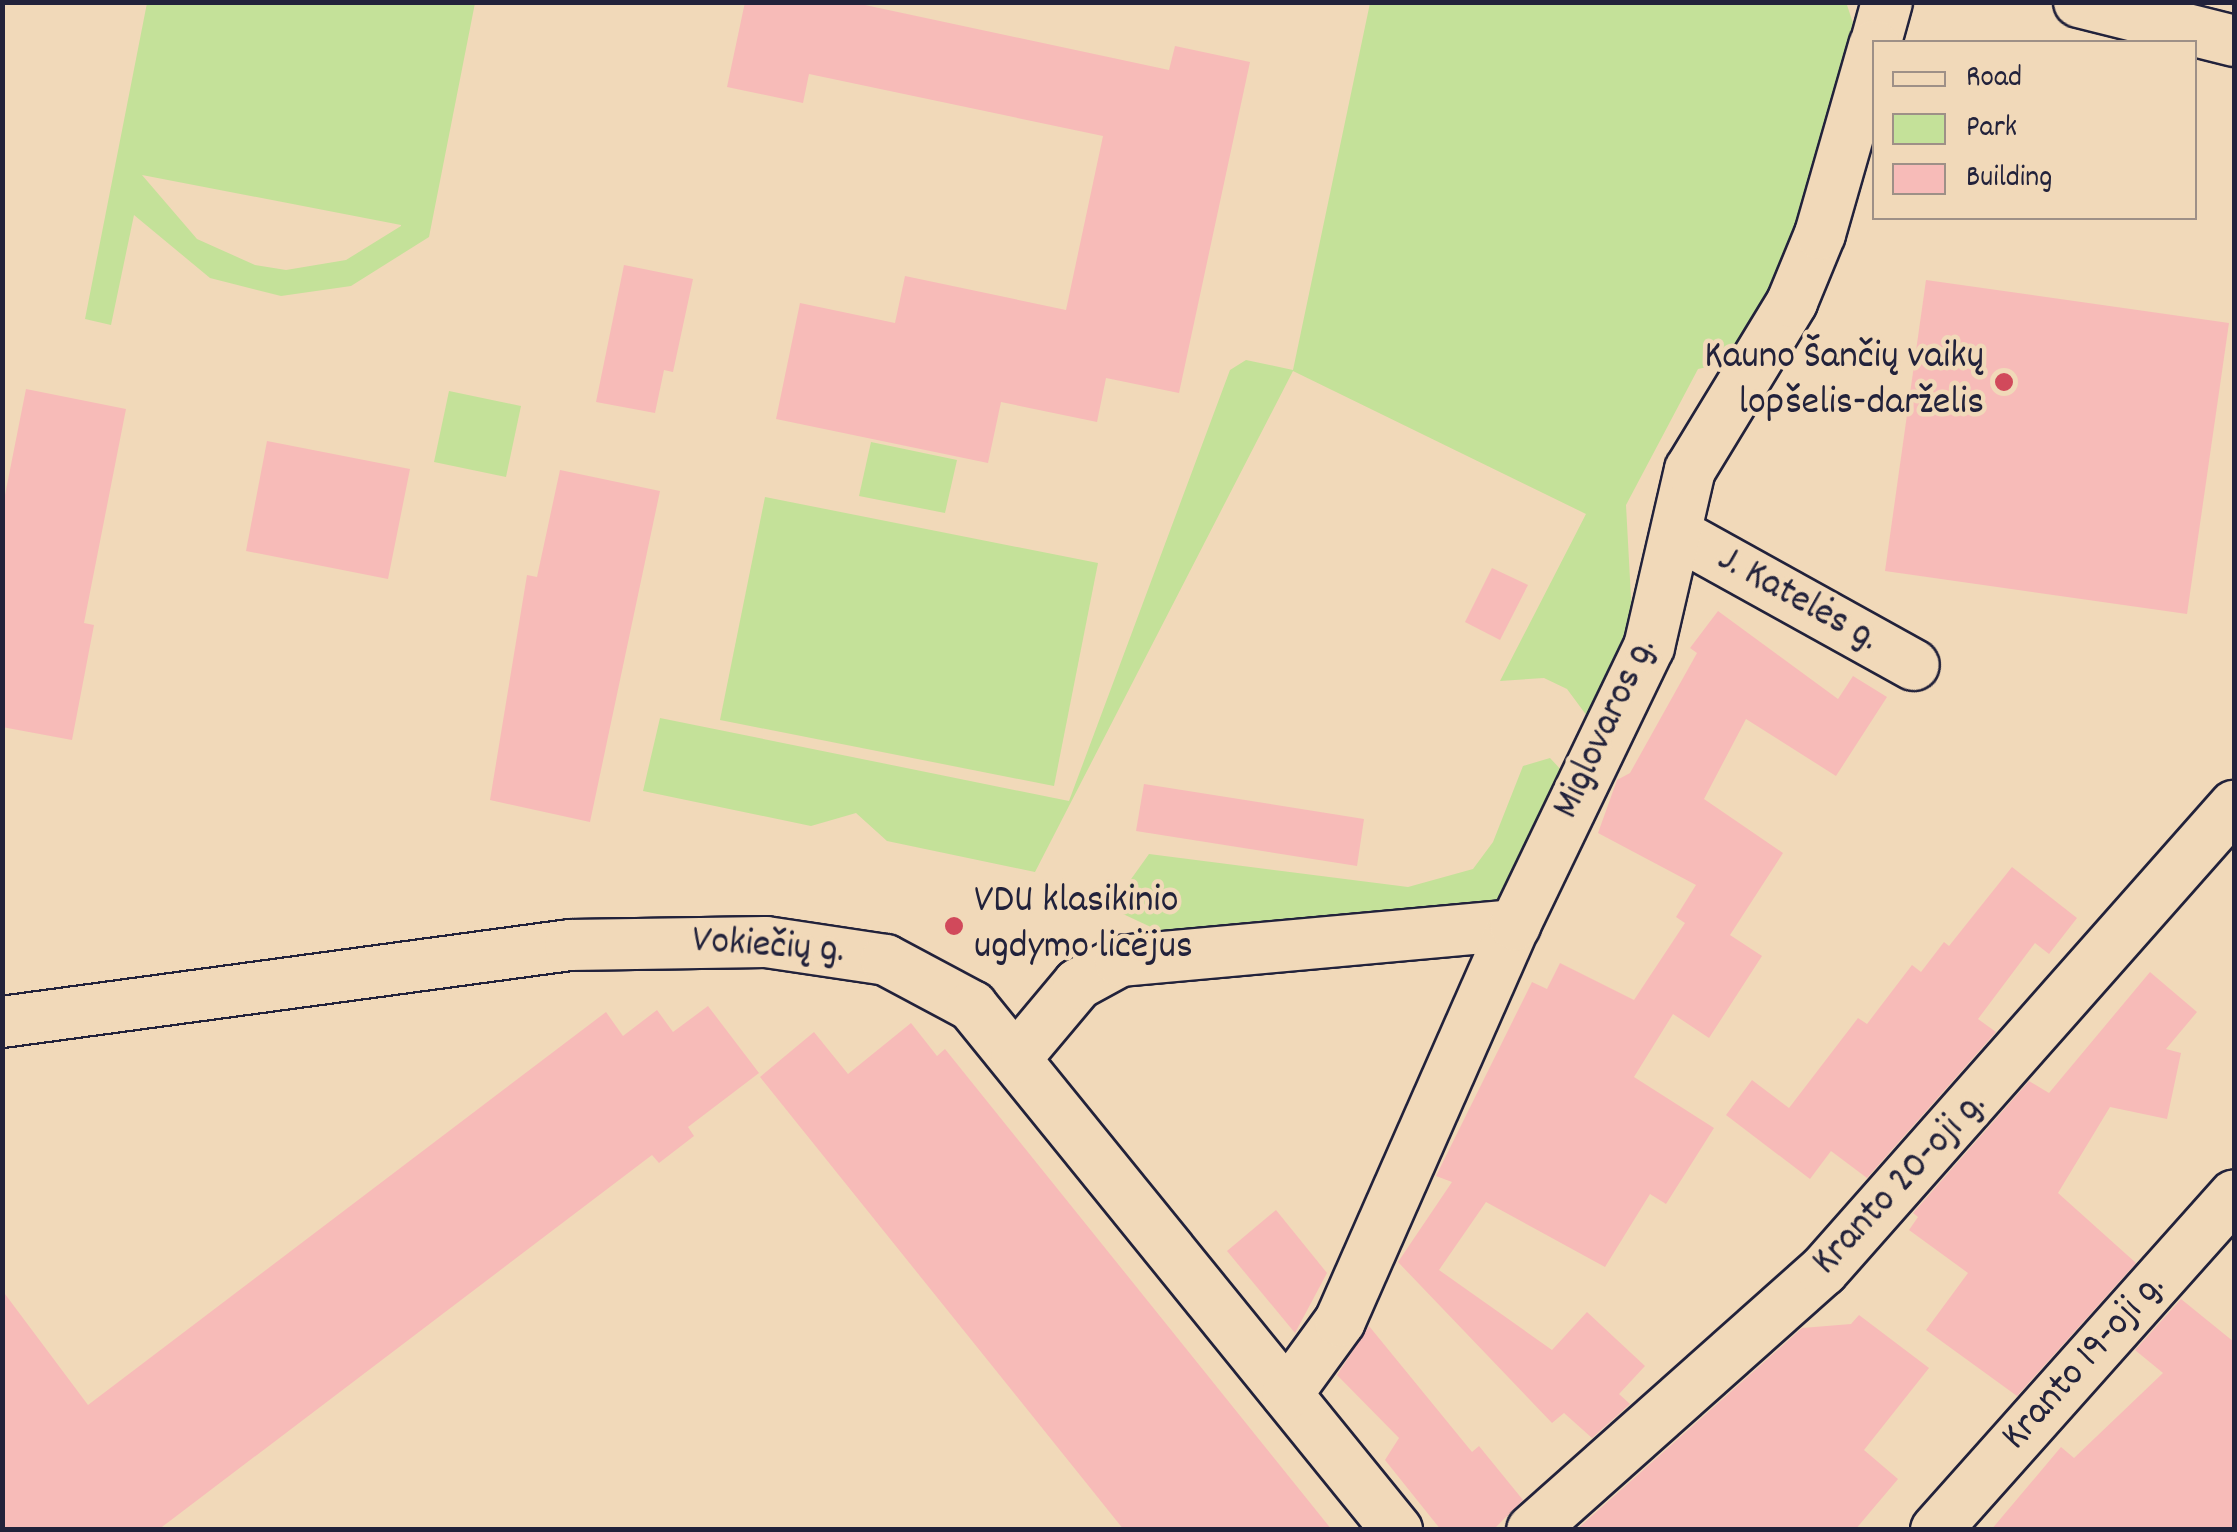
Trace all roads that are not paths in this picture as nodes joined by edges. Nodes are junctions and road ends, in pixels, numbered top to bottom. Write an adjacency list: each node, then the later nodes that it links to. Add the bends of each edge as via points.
1 (1887, 2): 3 (street, Miglovaros g.)
2 (2080, 2): 4 (street)
3 (1876, 40)
4 (2234, 41)
5 (1872, 54): 6 (street, Miglovaros g., via 1820,234 1792,302 1690,470)
6 (1680, 536): 7 (street, J. Katelės g.); 9 (street, Miglovaros g., via 1649,648)
7 (1914, 665)
8 (2234, 806): 15 (street, Kranto 20-oji g., via 1823,1271)
9 (1515, 925): 11 (street, via 1120,960 1078,984); 13 (street, Miglovaros g., via 1340,1321)
10 (2, 1022): 11 (street, Vokiečių g., via 514,950 766,942 836,947 933,979 972,1006)
11 (1016, 1058): 13 (street, Vokiečių g.)
12 (2234, 1196): 16 (street, Kranto 19-oji g.)
13 (1287, 1394): 14 (street, Vokiečių g.)
14 (1397, 1530)
15 (1532, 1530)
16 (1936, 1530)

